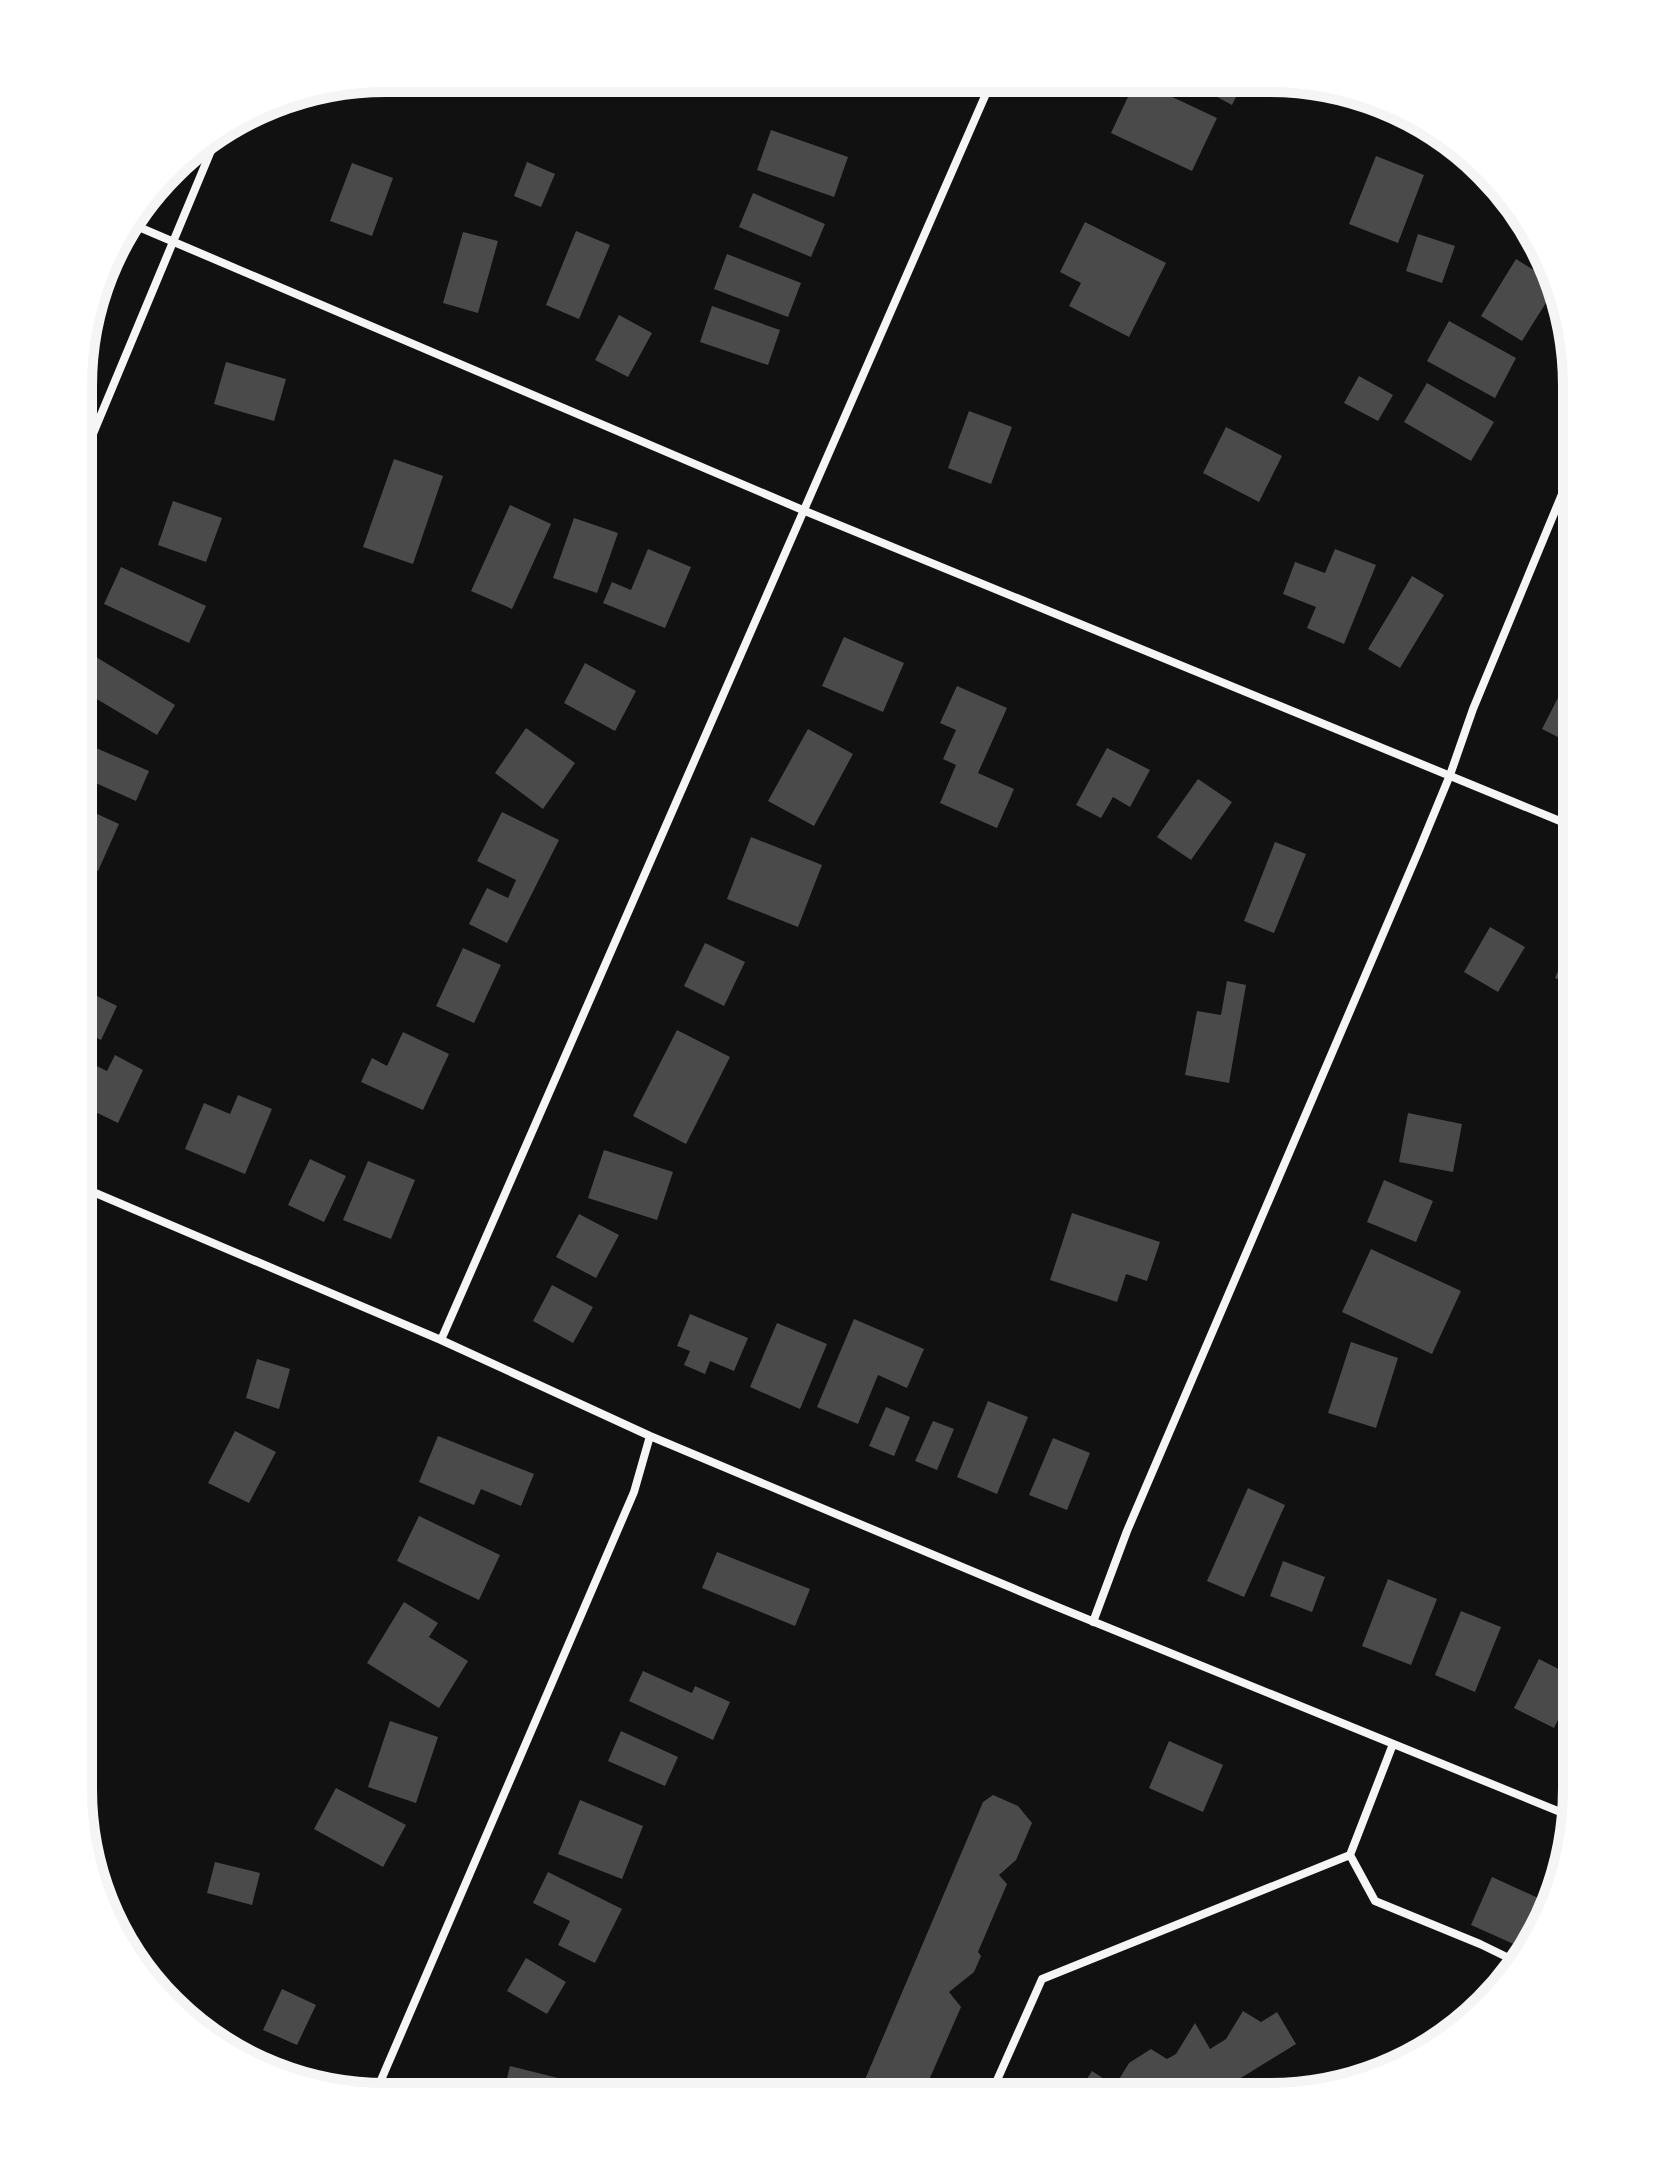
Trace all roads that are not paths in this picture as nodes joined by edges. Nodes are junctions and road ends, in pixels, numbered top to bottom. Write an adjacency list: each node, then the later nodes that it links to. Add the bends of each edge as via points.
1 (987, 92): 7 (street)
2 (211, 150): 4 (street)
3 (139, 227): 4 (street)
4 (173, 241): 5 (street); 7 (street)
5 (92, 436)
6 (1563, 492): 8 (street)
7 (805, 511): 8 (street); 11 (street)
8 (1450, 775): 9 (street); 13 (street, via 1127,1531)
9 (1563, 822)
10 (92, 1192): 11 (street)
11 (441, 1340): 12 (street)
12 (650, 1436): 13 (street); 18 (street, via 634,1492)
13 (1093, 1622): 14 (street)
14 (1393, 1744): 15 (street); 16 (street)
15 (1562, 1813)
16 (1350, 1855): 17 (street, via 1375,1901); 19 (street, via 1042,1979)
17 (1509, 1958)
18 (380, 2083)
19 (996, 2083)

